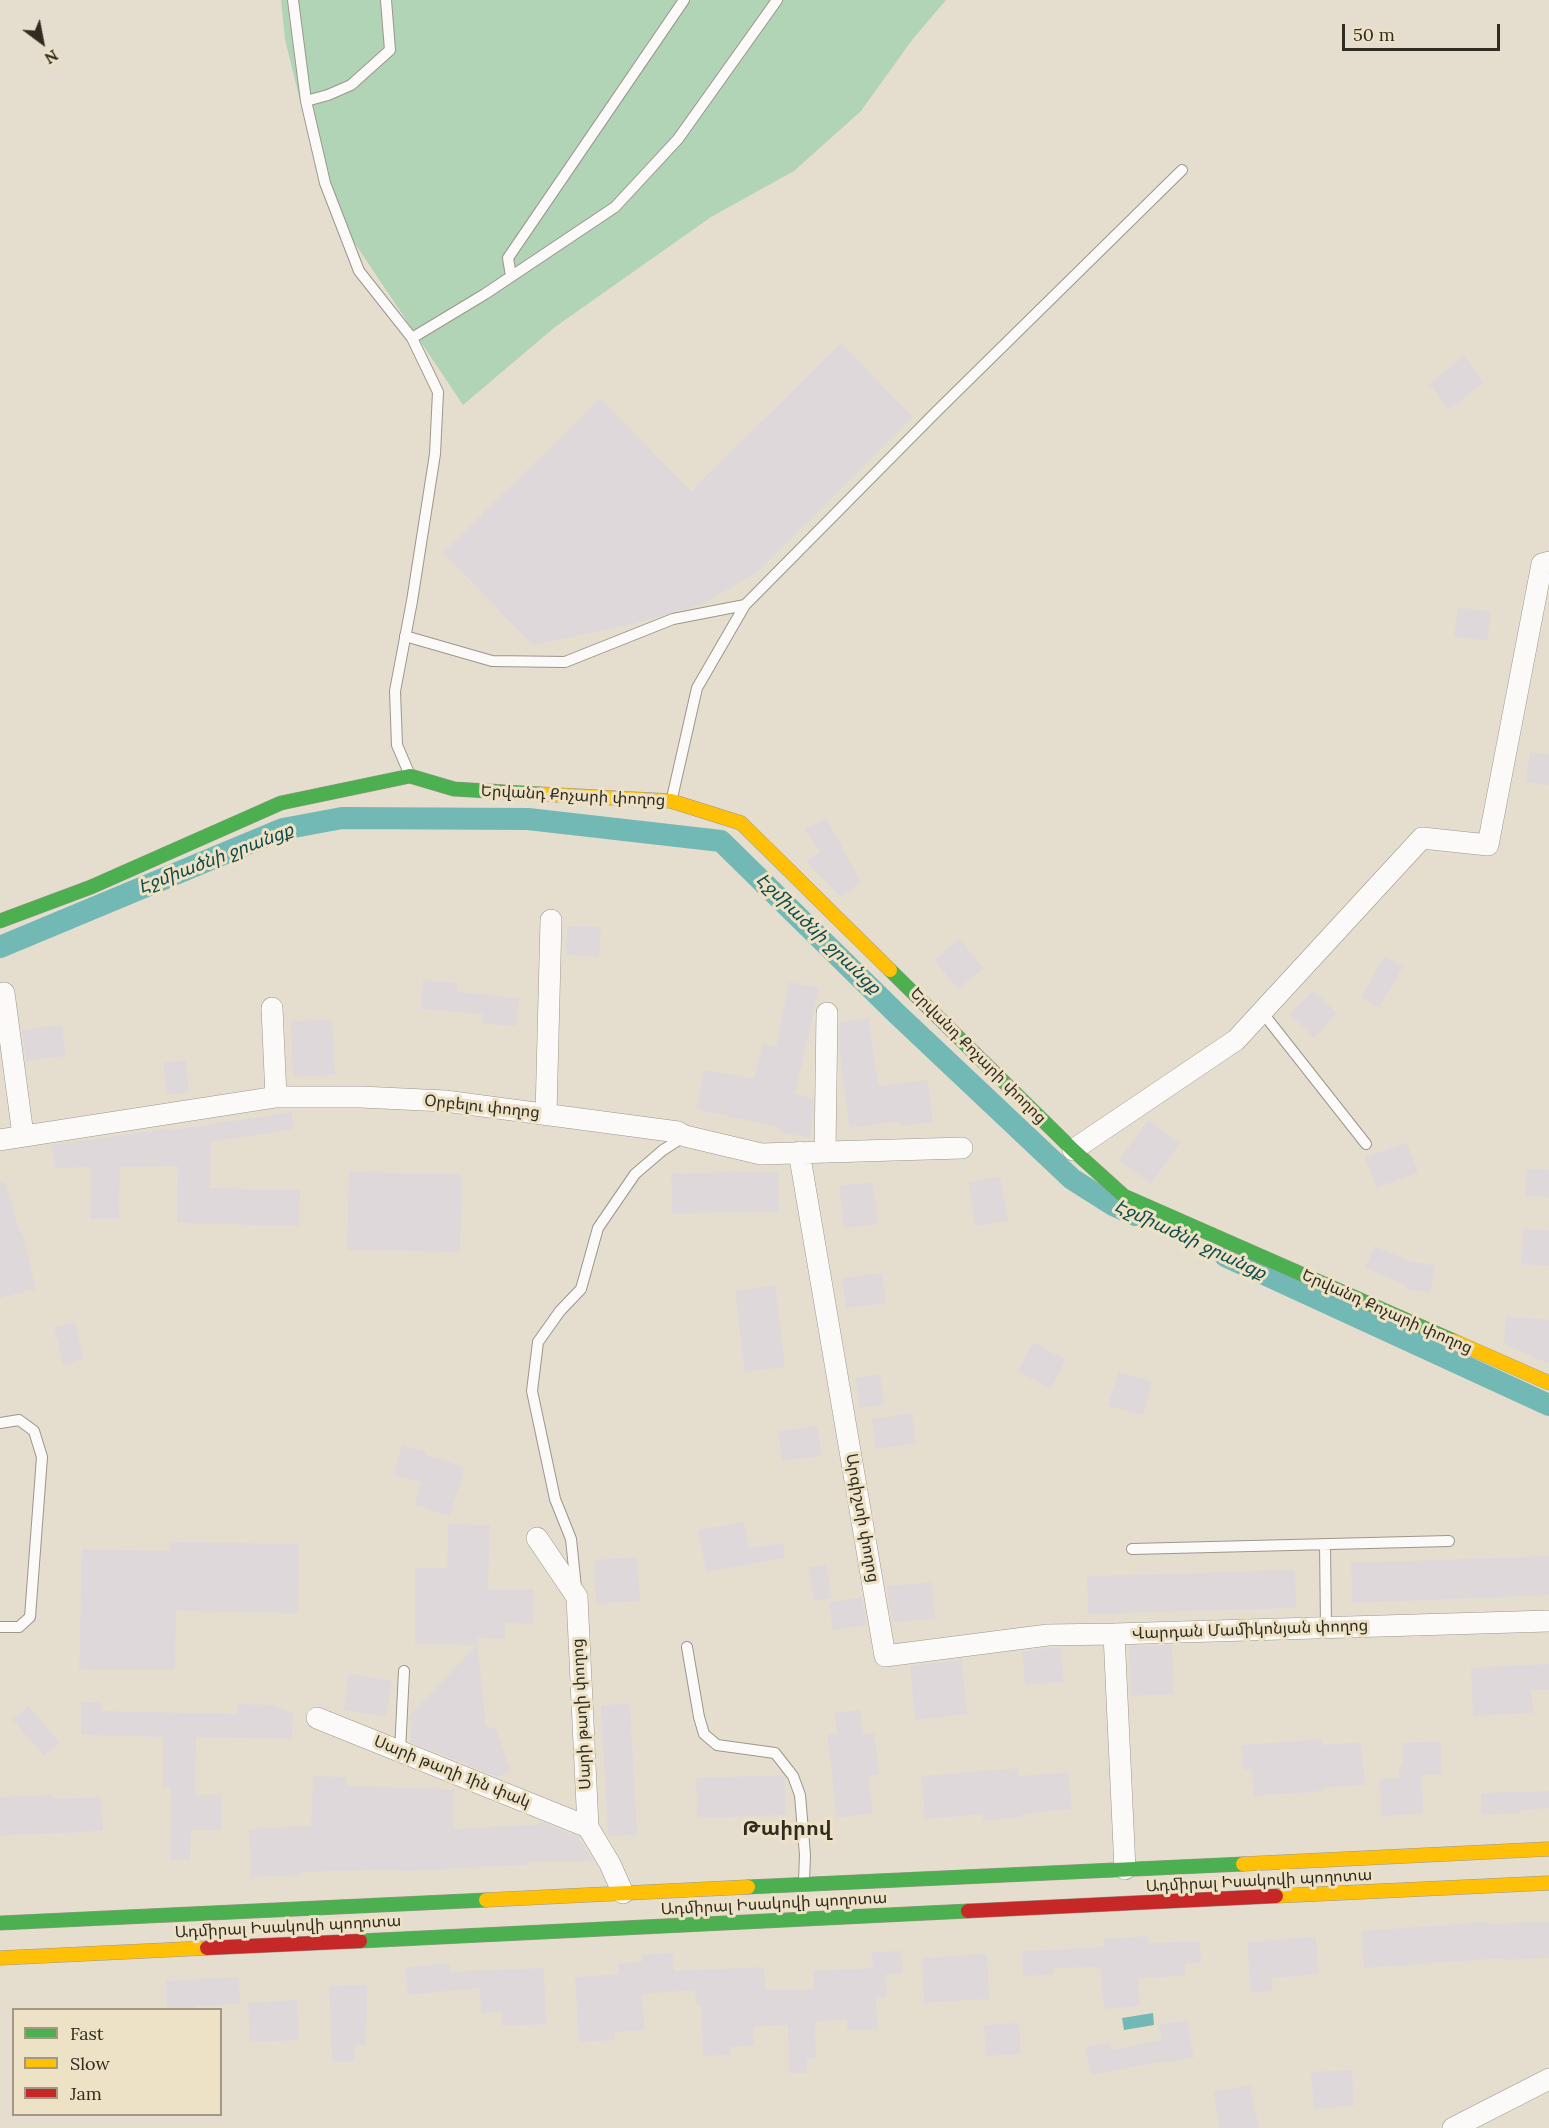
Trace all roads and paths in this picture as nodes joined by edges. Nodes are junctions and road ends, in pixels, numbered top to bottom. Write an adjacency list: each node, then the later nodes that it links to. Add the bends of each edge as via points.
1 (293, 0): 5 (lane)
2 (386, 0): 5 (lane, via 390,50 351,85)
3 (684, 0): 7 (lane, via 508,258)
4 (777, 0): 7 (lane, via 678,139 615,207)
5 (306, 101): 8 (lane, via 325,183 359,271)
6 (1182, 170): 10 (lane)
7 (511, 276): 8 (lane)
8 (412, 338): 11 (lane, via 438,392 435,454)
9 (1545, 563): 18 (street, via 1488,845 1422,838)
10 (745, 605): 11 (lane, via 673,619 565,662 492,661); 13 (lane, via 697,688)
11 (405, 636): 12 (lane, via 395,692 397,745)
12 (410, 776): 13 (main road, Երվանդ Քոչարի փողոց, via 454,789); 15 (main road, Երվանդ Քոչարի փողոց, via 281,803 91,887)
13 (671, 801): 27 (main road, Երվանդ Քոչարի փողոց, via 741,823)
14 (551, 920): 21 (street)
15 (0, 921)
16 (4, 993): 22 (street)
17 (272, 1008): 20 (street)
18 (1262, 1012): 25 (lane); 27 (street, via 1236,1040)
19 (826, 1013): 28 (street)
20 (276, 1097): 21 (street, Օրբելու փողոց, via 445,1101); 22 (street, Օրբելու փողոց)
21 (546, 1114): 23 (street, Օրբելու փողոց)
22 (23, 1135): 24 (street, Օրբելու փողոց)
23 (685, 1136): 29 (street, Օրբելու փողոց, via 761,1154); 36 (lane, via 635,1174 598,1228 581,1289 538,1342 532,1391 555,1499 571,1539)
24 (0, 1140)
25 (1366, 1144)
26 (962, 1148): 28 (street, Օրբելու փողոց)
27 (1073, 1150): 30 (main road, Երվանդ Քոչարի փողոց, via 1124,1196)
28 (825, 1151): 29 (street, Օրբելու փողոց)
29 (799, 1152): 40 (street, Արգիշտի փողոց, via 885,1656 1048,1635)
30 (1549, 1383)
31 (0, 1423): 38 (lane, via 19,1420 34,1431 42,1457 30,1617 19,1627)
32 (537, 1538): 36 (street)
33 (1449, 1541): 34 (lane)
34 (1325, 1544): 35 (lane); 39 (lane)
35 (1132, 1549)
36 (577, 1597): 45 (street, Սարի թաղի փողոց)
37 (1549, 1621): 39 (street, Վարդան Մամիկոնյան փողոց)
38 (0, 1627)
39 (1326, 1627): 40 (street, Վարդան Մամիկոնյան փողոց)
40 (1114, 1634): 47 (street, Վարդան Մամիկոնյան փողոց)
41 (687, 1647): 49 (lane, via 704,1734 717,1745 775,1753 793,1776 800,1795)
42 (404, 1671): 44 (lane)
43 (317, 1718): 44 (street, Սարի թաղի 1ին փակ)
44 (400, 1751): 45 (street, Սարի թաղի 1ին փակ)
45 (588, 1827): 50 (street, Սարի թաղի փողոց)
46 (1549, 1849): 47 (main road, Ադմիրալ Իսակովի պողոտա)
47 (1125, 1869): 49 (main road, Ադմիրալ Իսակովի պողոտա)
48 (1549, 1883): 52 (main road, Ադմիրալ Իսակովի պողոտա)
49 (804, 1884): 50 (main road, Ադմիրալ Իսակովի պողոտա)
50 (623, 1893): 51 (main road, Ադմիրալ Իսակովի պողոտա)
51 (0, 1923)
52 (0, 1958)
53 (1549, 2079): 54 (street)
54 (1453, 2128)

